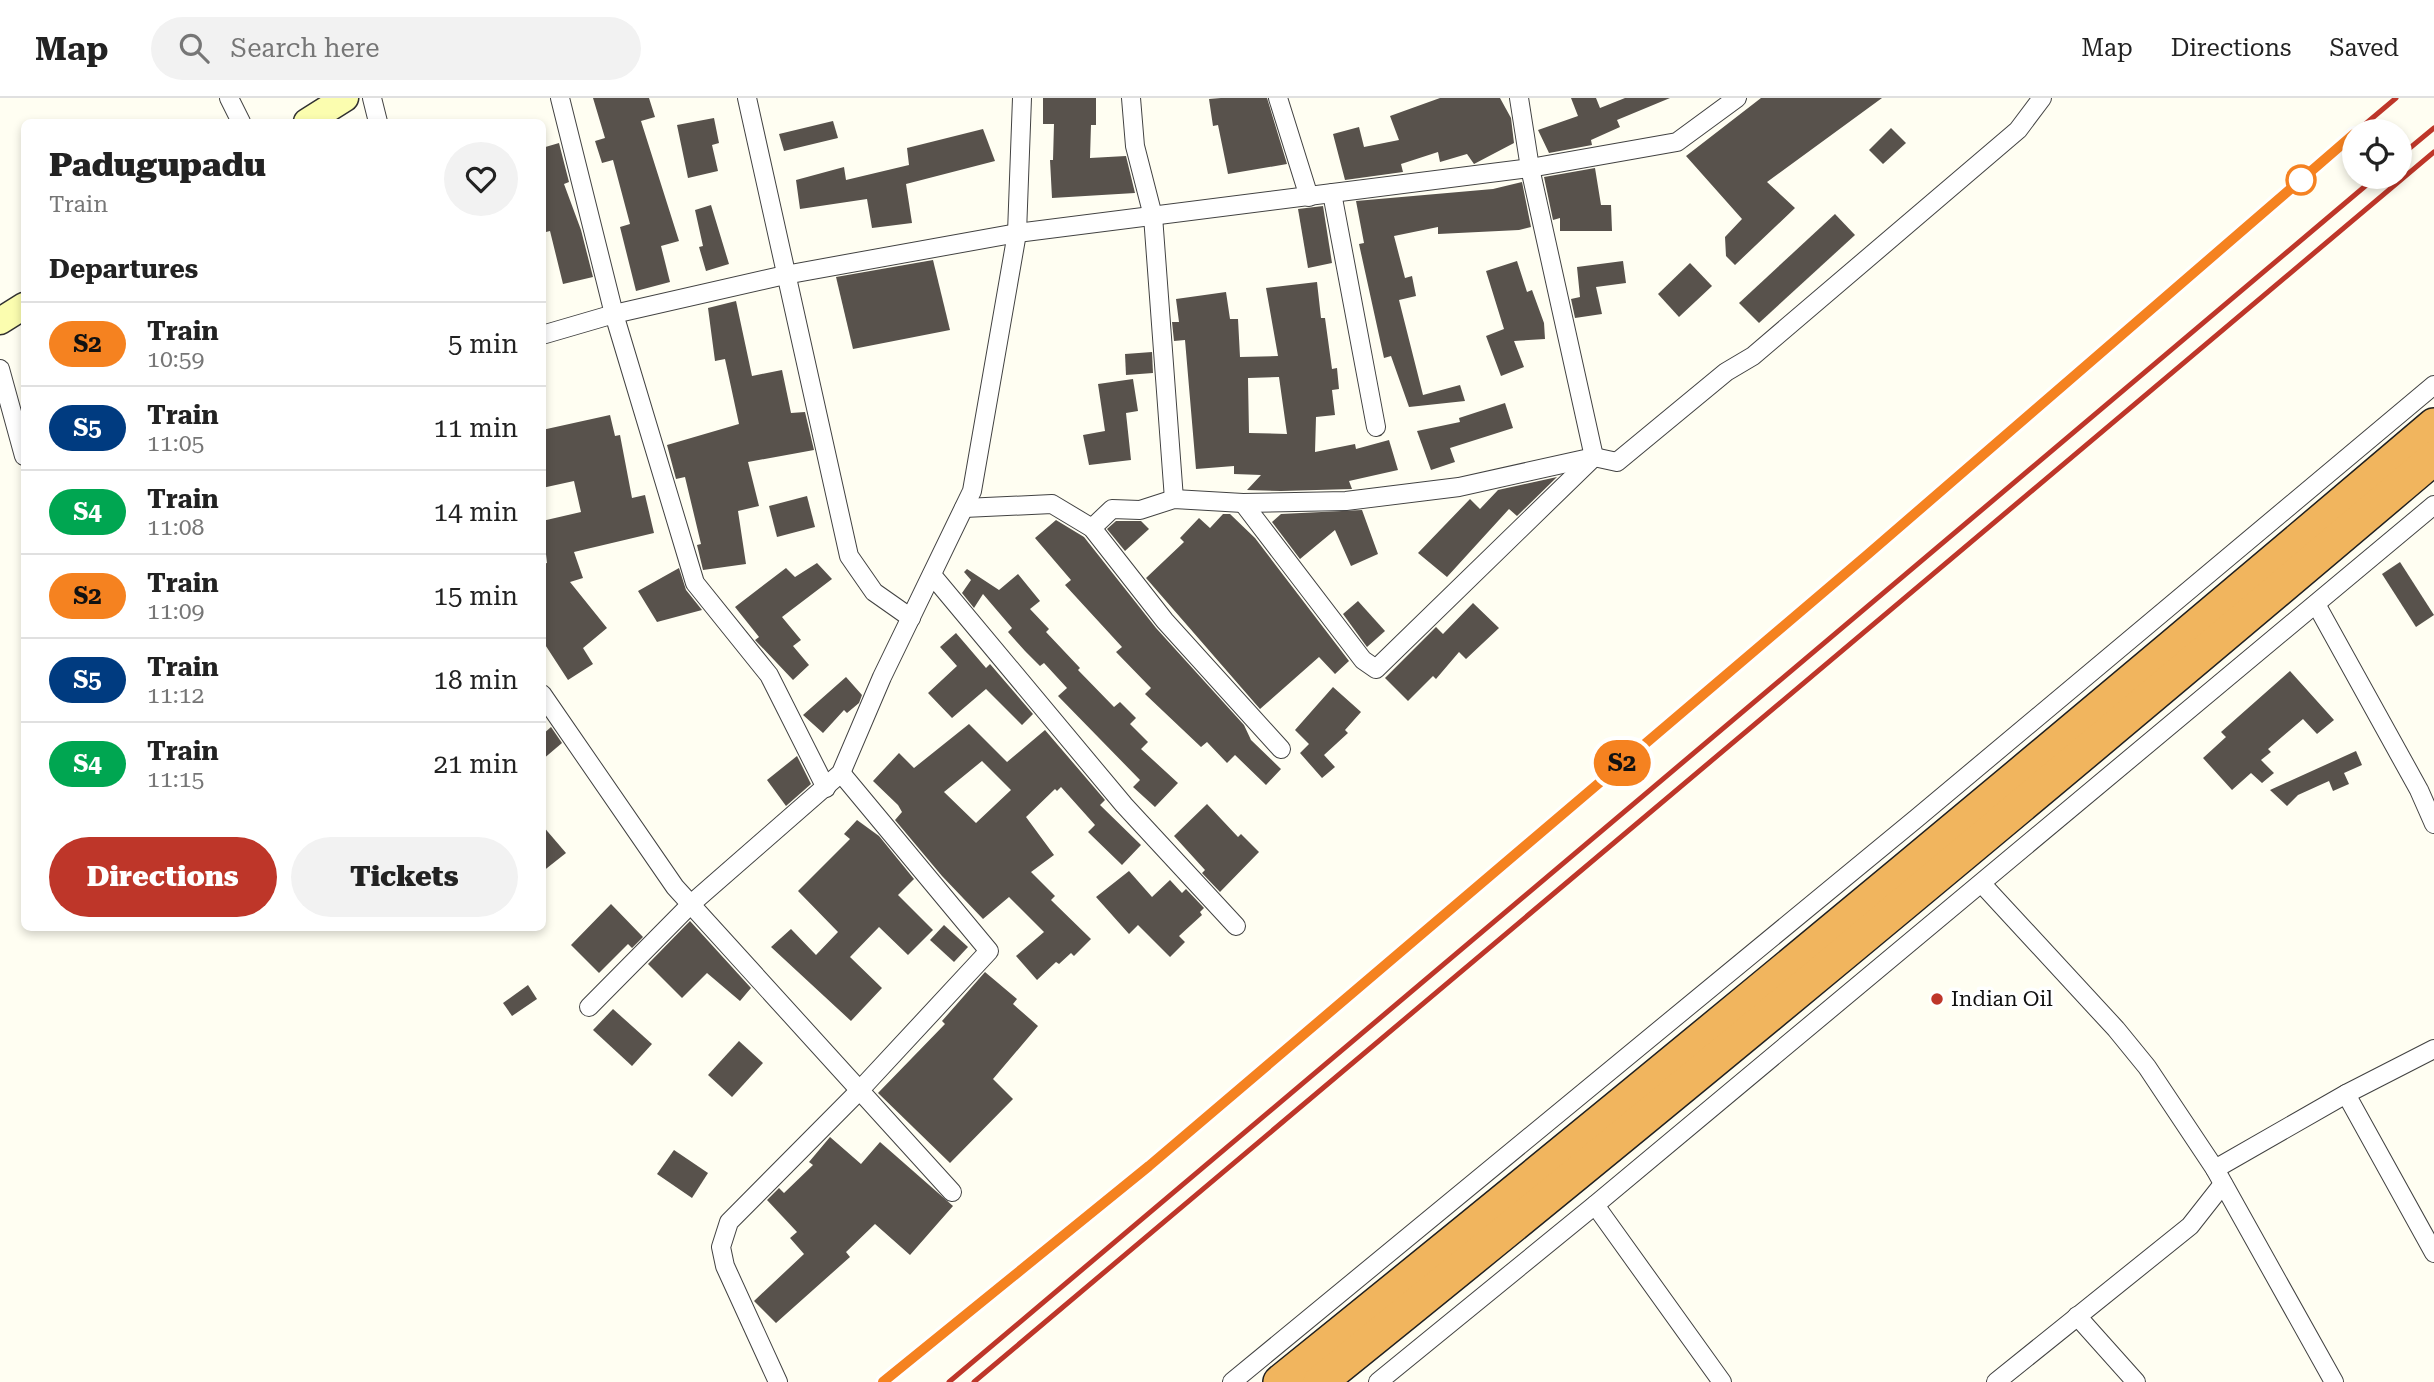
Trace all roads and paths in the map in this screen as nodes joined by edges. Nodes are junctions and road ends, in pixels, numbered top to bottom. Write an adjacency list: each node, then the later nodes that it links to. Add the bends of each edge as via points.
1 (229, 98): 12 (street)
2 (345, 98): 13 (main road)
3 (372, 98): 14 (street)
4 (560, 98): 22 (street)
5 (747, 98): 20 (street)
6 (1022, 98): 19 (street)
7 (1131, 98): 18 (street, via 1135,146)
8 (1278, 98): 17 (street)
9 (1519, 98): 15 (street)
10 (1737, 98): 15 (street, via 1677,142)
11 (2032, 103): 30 (street, via 2018,130 1753,356 1726,372 1617,462)
12 (240, 119)
13 (312, 119)
14 (377, 119)
15 (1530, 168): 16 (street); 30 (street)
16 (1332, 193): 17 (street); 28 (street)
17 (1309, 197): 18 (street)
18 (1153, 216): 19 (street); 32 (street)
19 (1017, 233): 20 (street); 35 (street, via 972,491)
20 (785, 275): 22 (street); 39 (street, via 849,556 874,592)
21 (21, 308): 23 (main road)
22 (614, 314): 24 (street); 43 (street, via 695,583 769,675)
23 (0, 321)
24 (546, 333)
25 (0, 369): 29 (street)
26 (2434, 385): 58 (street, via 1896,836)
27 (2434, 425): 59 (highway, via 1553,1163)
28 (1376, 427)
29 (21, 445)
30 (1594, 457): 33 (street, via 1459,487 1346,501); 33 (street, via 1376,669 1363,660)
31 (2434, 458): 60 (highway, via 1921,890)
32 (1174, 499): 33 (street); 36 (street, via 1140,510 1112,509)
33 (1243, 503)
34 (2434, 505): 38 (street)
35 (964, 508): 36 (street, via 1052,504); 37 (street)
36 (1092, 528): 41 (street, via 1165,621)
37 (932, 575): 39 (street); 47 (street, via 1124,805)
38 (2316, 604): 44 (street); 45 (street)
39 (911, 618): 42 (street)
40 (546, 700): 46 (street)
41 (1281, 749)
42 (841, 773): 43 (street); 50 (street, via 989,951)
43 (826, 788): 46 (street)
44 (2434, 824)
45 (1982, 884): 52 (street, via 2147,1067); 54 (street)
46 (691, 904): 48 (street); 50 (street)
47 (1236, 926)
48 (589, 1007)
49 (2434, 1049): 51 (street)
50 (858, 1092): 53 (street); 57 (street, via 729,1222 721,1247 725,1266)
51 (2346, 1094): 52 (street); 55 (street)
52 (2219, 1177): 56 (street, via 2190,1226); 65 (street)
53 (952, 1192)
54 (1595, 1205): 61 (street); 62 (street)
55 (2434, 1253)
56 (2077, 1316): 63 (street); 64 (street)
57 (778, 1382)
58 (1231, 1382)
59 (1280, 1382)
60 (1320, 1382)
61 (1378, 1382)
62 (1722, 1382)
63 (1996, 1382)
64 (2136, 1382)
65 (2334, 1382)

